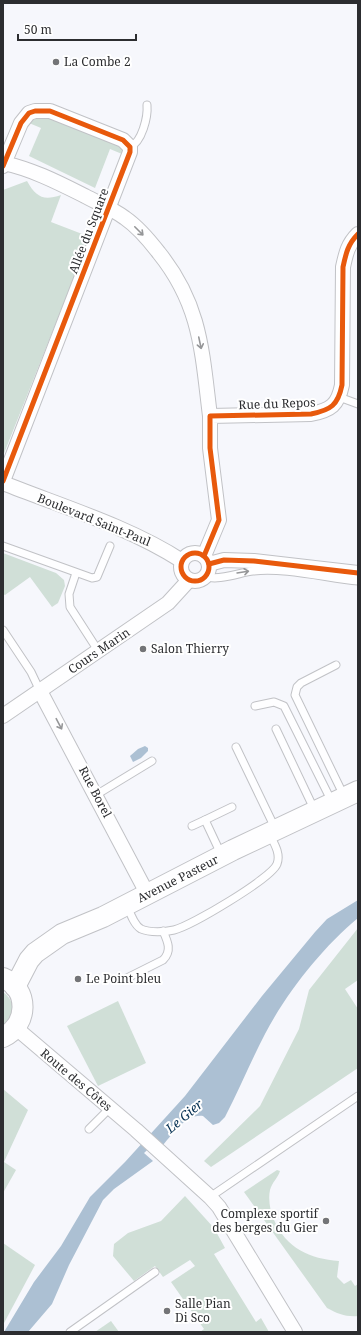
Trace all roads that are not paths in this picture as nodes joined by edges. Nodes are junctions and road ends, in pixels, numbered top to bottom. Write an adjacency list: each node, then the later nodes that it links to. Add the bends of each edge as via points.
1 (147, 105): 2 (lane, via 146,118 137,142)
2 (130, 147): 3 (street, via 123,140 50,111 35,111 29,113 20,123); 4 (street, Allée du Square)
3 (3, 164): 4 (street, via 49,179)
4 (108, 208): 8 (street, one-way to 8, via 125,218 154,246 172,269 185,292 196,323); 9 (street, Allée du Square)
5 (358, 234): 6 (street, via 346,251 343,267 342,385)
6 (339, 397): 7 (lane); 8 (street, Rue du Repos, via 333,406 323,412 311,414)
7 (358, 404)
8 (210, 416): 13 (street, via 210,448 219,520)
9 (3, 482): 12 (street, Boulevard Saint-Paul, via 153,544)
10 (3, 546): 14 (lane)
11 (110, 546): 14 (lane, via 97,577 88,578)
12 (182, 561): 13 (street, via 190,554 199,553); 16 (street, via 182,573)
13 (206, 565): 15 (street, via 224,560 254,561); 16 (street, via 198,581); 17 (lane, one-way to 17, via 213,579 271,570)
14 (76, 573): 19 (lane, via 69,594 70,608)
15 (358, 573)
16 (189, 580): 19 (street, Cours Marin, via 168,603)
17 (358, 581)
18 (3, 630): 21 (lane)
19 (99, 652): 21 (street, Cours Marin)
20 (336, 665): 28 (lane, via 301,683 295,695)
21 (40, 690): 23 (street, Cours Marin); 27 (street, Rue Borel, one-way to 27)
22 (255, 706): 28 (lane, via 266,702 284,706)
23 (3, 716)
24 (276, 729): 28 (lane)
25 (236, 747): 32 (lane)
26 (152, 761): 27 (lane)
27 (96, 795): 34 (street, Rue Borel)
28 (338, 800): 32 (main road, Avenue Pasteur)
29 (232, 807): 30 (lane)
30 (205, 820): 31 (lane); 33 (lane)
31 (192, 826)
32 (273, 831): 33 (main road, Avenue Pasteur); 36 (lane, via 278,857 272,871 185,926)
33 (222, 856): 34 (main road, Avenue Pasteur)
34 (148, 895): 35 (main road, Avenue Pasteur)
35 (126, 905): 36 (lane, via 141,928); 38 (main road, Avenue Pasteur, via 48,942 28,960)
36 (163, 931): 37 (lane, via 168,944 167,956)
37 (123, 980)
38 (9, 983): 39 (main road, via 21,995 23,1005 22,1015)
39 (10, 1033): 41 (street, Route des Côtes)
40 (358, 1096): 43 (lane)
41 (110, 1108): 42 (lane); 43 (street, Route des Côtes)
42 (89, 1129)
43 (210, 1197): 46 (street, Route des Côtes, via 219,1207)
44 (155, 1272): 45 (lane)
45 (70, 1332)
46 (295, 1332)

